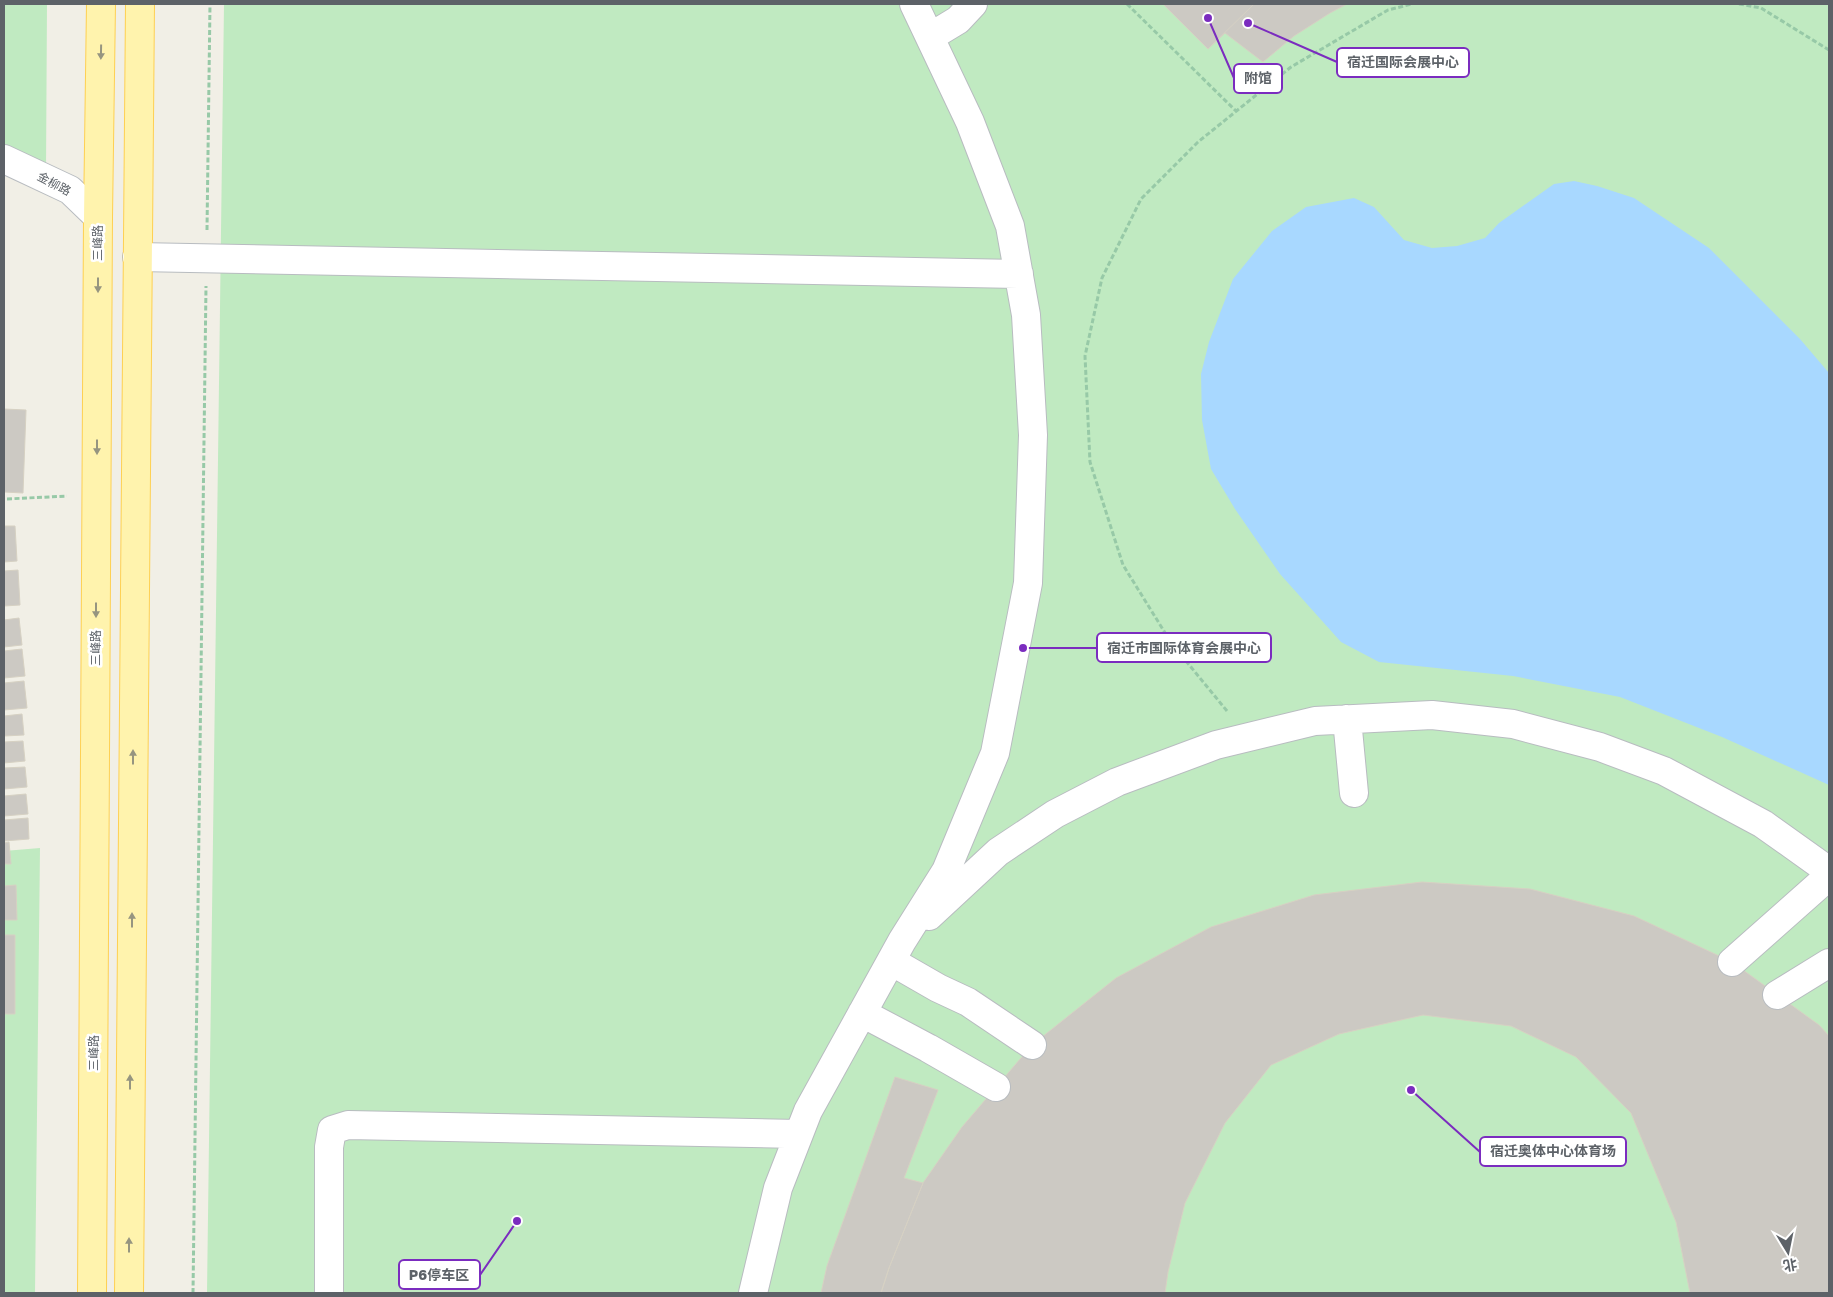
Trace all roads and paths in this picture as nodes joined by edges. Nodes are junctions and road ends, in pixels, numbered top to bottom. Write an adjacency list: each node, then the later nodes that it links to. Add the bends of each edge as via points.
1 (101, 4): 13 (main road, 三峰路, one-way to 13)
2 (140, 4): 14 (main road)
3 (210, 4): 15 (path)
4 (914, 4): 9 (street)
5 (973, 4): 9 (street, via 958,20)
6 (1127, 4): 11 (path)
7 (1412, 4): 11 (path, via 1388,10 1291,66)
8 (1739, 4): 10 (path, via 1760,8)
9 (930, 37): 16 (street, via 970,122 1010,226)
10 (1829, 50)
11 (1236, 111): 20 (path, via 1198,142 1141,199 1102,278 1085,356 1090,462 1123,565 1172,644)
12 (4, 159): 13 (street, 金柳路, via 70,190)
13 (98, 218): 32 (main road, 三峰路, one-way to 32)
14 (137, 257): 15 (street); 33 (main road, one-way to 14)
15 (207, 259): 16 (street); 34 (path)
16 (1019, 274): 24 (street, via 1026,315 1033,435 1028,582 995,753 946,871)
17 (67, 496): 18 (path)
18 (7, 499)
19 (1347, 719): 20 (street, via 1315,720); 21 (street); 22 (street, via 1432,715 1513,724 1600,747 1664,771 1755,820)
20 (1248, 737): 24 (street, via 1216,745 1116,782 1055,814 998,852)
21 (1354, 793)
22 (1829, 871)
23 (1829, 876): 25 (street)
24 (897, 951): 28 (street); 29 (street, via 938,988 968,1002)
25 (1732, 962)
26 (1829, 963): 27 (street)
27 (1777, 995)
28 (862, 1013): 30 (street); 31 (street)
29 (1032, 1045)
30 (996, 1087)
31 (798, 1134): 35 (street, via 348,1124 332,1130 329,1147); 36 (street, via 778,1188)
32 (92, 1293)
33 (129, 1293)
34 (193, 1293)
35 (329, 1293)
36 (753, 1293)

